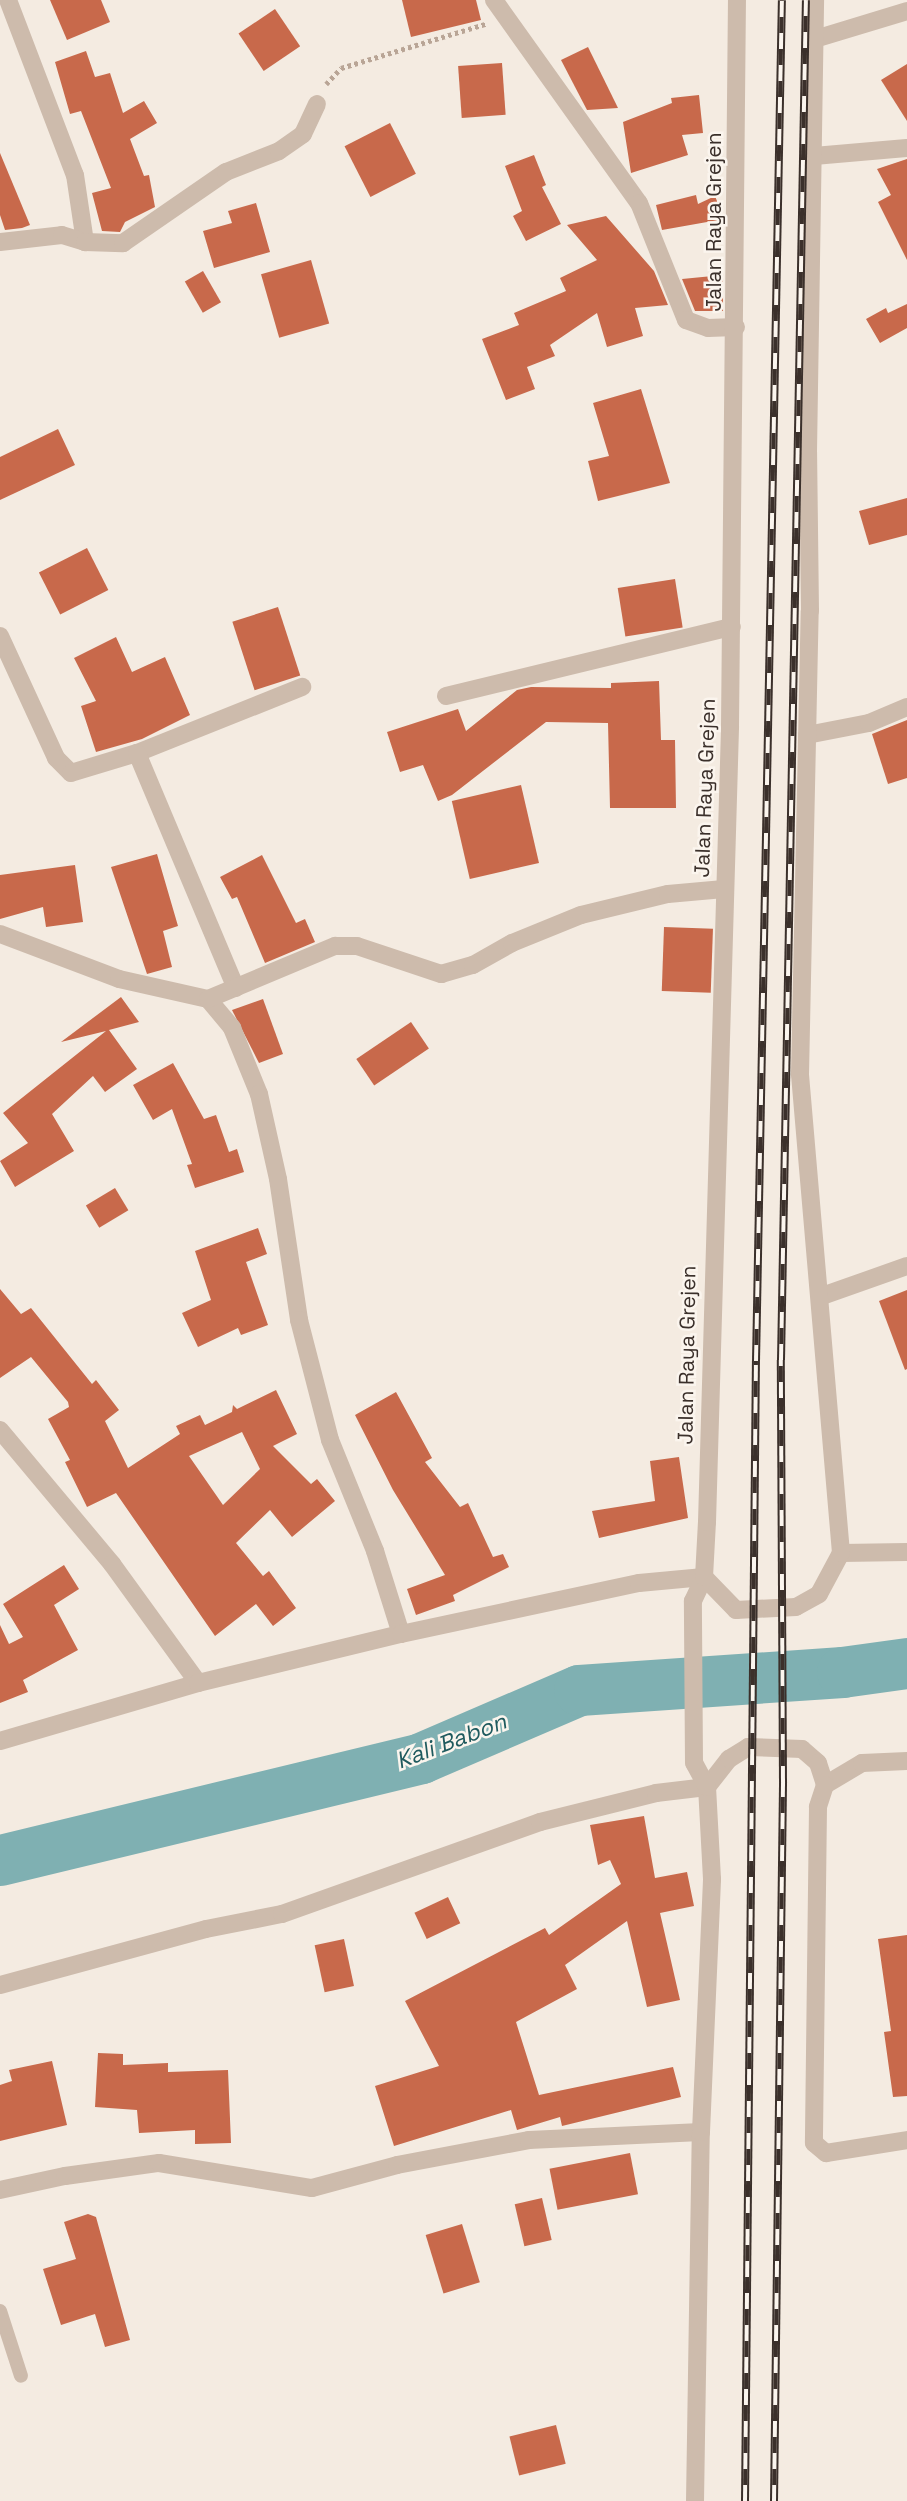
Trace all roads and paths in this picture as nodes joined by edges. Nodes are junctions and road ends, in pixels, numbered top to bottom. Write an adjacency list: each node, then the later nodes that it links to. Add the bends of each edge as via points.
1 (8, 0): 12 (street, via 75,175)
2 (494, 0): 6 (street)
3 (737, 0): 13 (street, Jalan Raya Grejen)
4 (815, 0): 7 (street)
5 (907, 10): 7 (street)
6 (505, 17): 8 (path, via 341,68 329,77); 13 (street, via 639,203 686,320 697,326)
7 (815, 39): 10 (street)
8 (317, 104): 12 (street, via 303,134 279,151 215,179 148,229 123,243)
9 (907, 148): 10 (street)
10 (814, 156): 19 (street)
11 (0, 242): 12 (street, via 62,235)
12 (85, 242)
13 (736, 327): 14 (street, Jalan Raya Grejen)
14 (732, 627): 17 (street); 21 (street, Jalan Raya Grejen)
15 (0, 636): 20 (street, via 64,769 82,772)
16 (302, 687): 20 (street)
17 (446, 696)
18 (907, 707): 19 (street, via 869,723)
19 (807, 735): 26 (street, via 800,1074)
20 (136, 753): 23 (street)
21 (724, 889): 23 (street, via 668,894 582,915 512,943 473,965 442,974 357,946 335,946); 30 (street, Jalan Raya Grejen)
22 (0, 934): 24 (street, via 119,979)
23 (236, 988): 24 (street)
24 (208, 999): 31 (street, via 232,1028 259,1094 278,1179 299,1320 330,1440 375,1551)
25 (907, 1266): 26 (street)
26 (822, 1296): 29 (street)
27 (0, 1430): 32 (street, via 113,1564)
28 (907, 1552): 29 (street)
29 (841, 1553): 30 (street, via 819,1594 796,1607 736,1610)
30 (704, 1577): 31 (street, via 639,1583); 36 (street, via 693,1601 694,1763)
31 (401, 1634): 32 (street)
32 (198, 1683): 33 (street)
33 (0, 1741)
34 (907, 1761): 35 (street, via 862,1763)
35 (825, 1785): 36 (street, via 818,1763 802,1749 748,1747 729,1759); 39 (street, via 818,1807 814,2143 826,2153)
36 (707, 1787): 37 (street, via 656,1793 540,1822 282,1914 206,1928); 38 (street, via 712,1879)
37 (0, 1985)
38 (701, 2132): 40 (street, via 529,2140 397,2165 312,2188 159,2163); 43 (street)
39 (907, 2140)
40 (0, 2190)
41 (0, 2311): 42 (lane)
42 (21, 2376)
43 (695, 2501)

